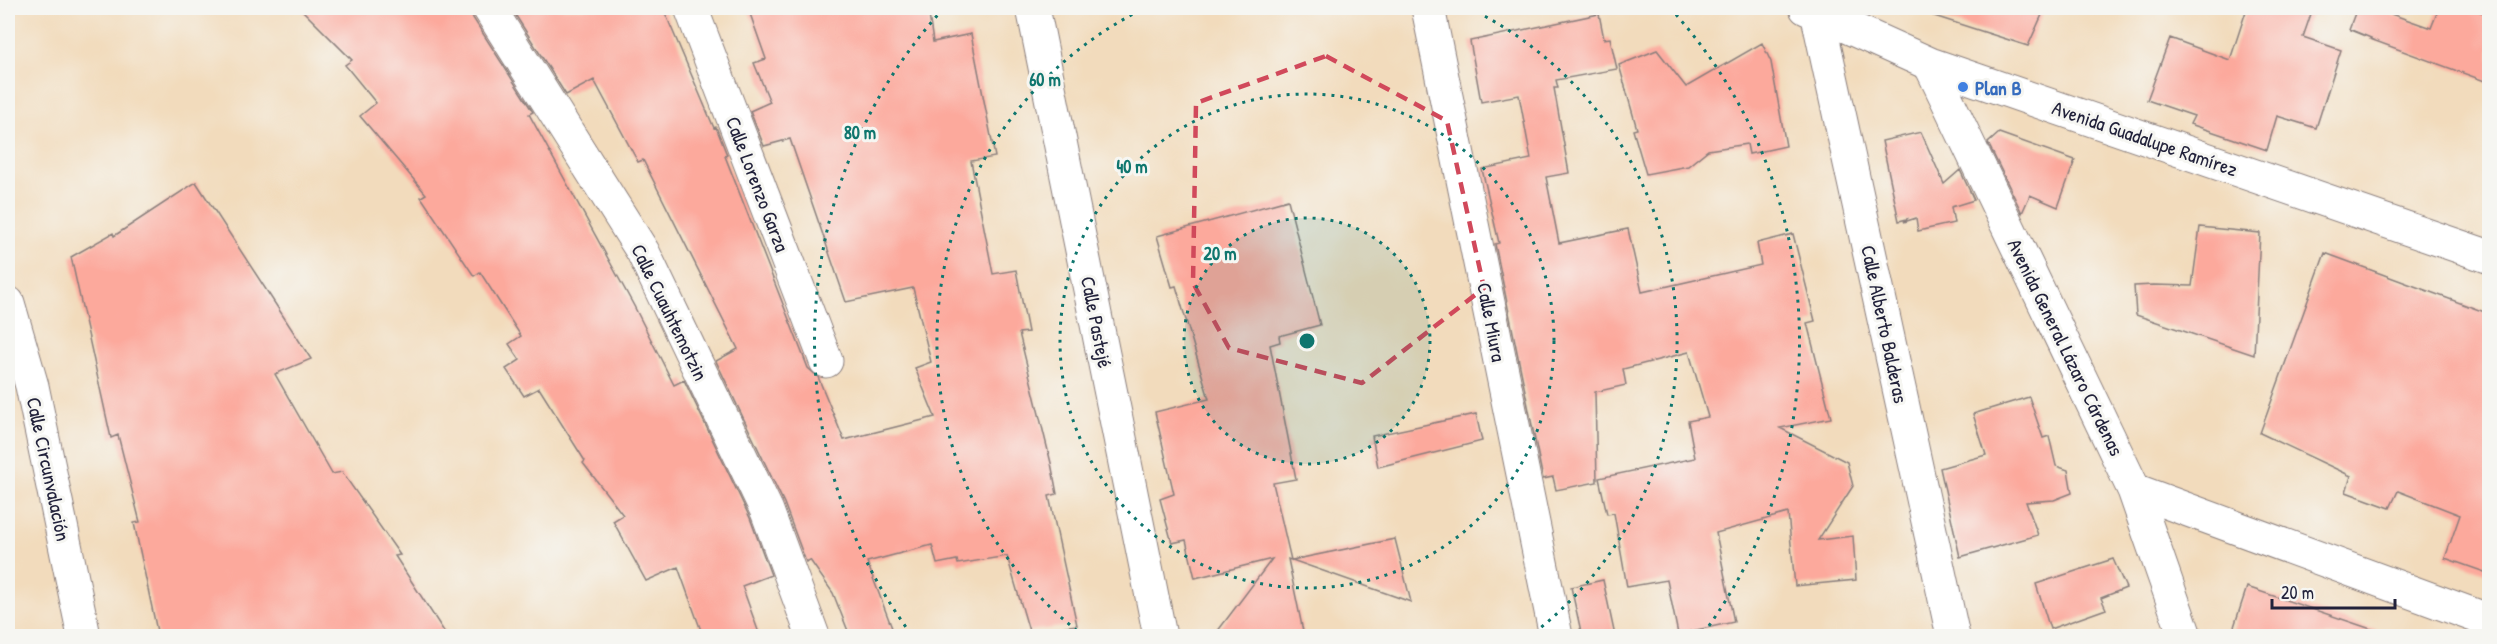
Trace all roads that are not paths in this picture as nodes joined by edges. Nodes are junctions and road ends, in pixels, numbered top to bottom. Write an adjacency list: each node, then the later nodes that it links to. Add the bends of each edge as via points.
1 (489, 8): 14 (street, Calle Cuauhtemotzin, via 643,252 767,511)
2 (691, 8): 9 (street, Calle Lorenzo Garza)
3 (1033, 8): 15 (street, Calle Pastejé)
4 (1428, 8): 16 (street, Calle Miura)
5 (1814, 9): 6 (street, Avenida Guadalupe Ramírez); 17 (street, Calle Alberto Balderas)
6 (1930, 64): 7 (street, Avenida Guadalupe Ramírez); 11 (street, Avenida General Lázaro Cárdenas)
7 (2490, 257)
8 (8, 303): 10 (street, Calle Circunvalación)
9 (826, 361)
10 (20, 381): 13 (street, Calle Circunvalación)
11 (2134, 490): 12 (street); 18 (street, Avenida General Lázaro Cárdenas)
12 (2490, 621)
13 (84, 636)
14 (813, 636)
15 (1160, 636)
16 (1556, 636)
17 (1953, 636)
18 (2185, 636)

